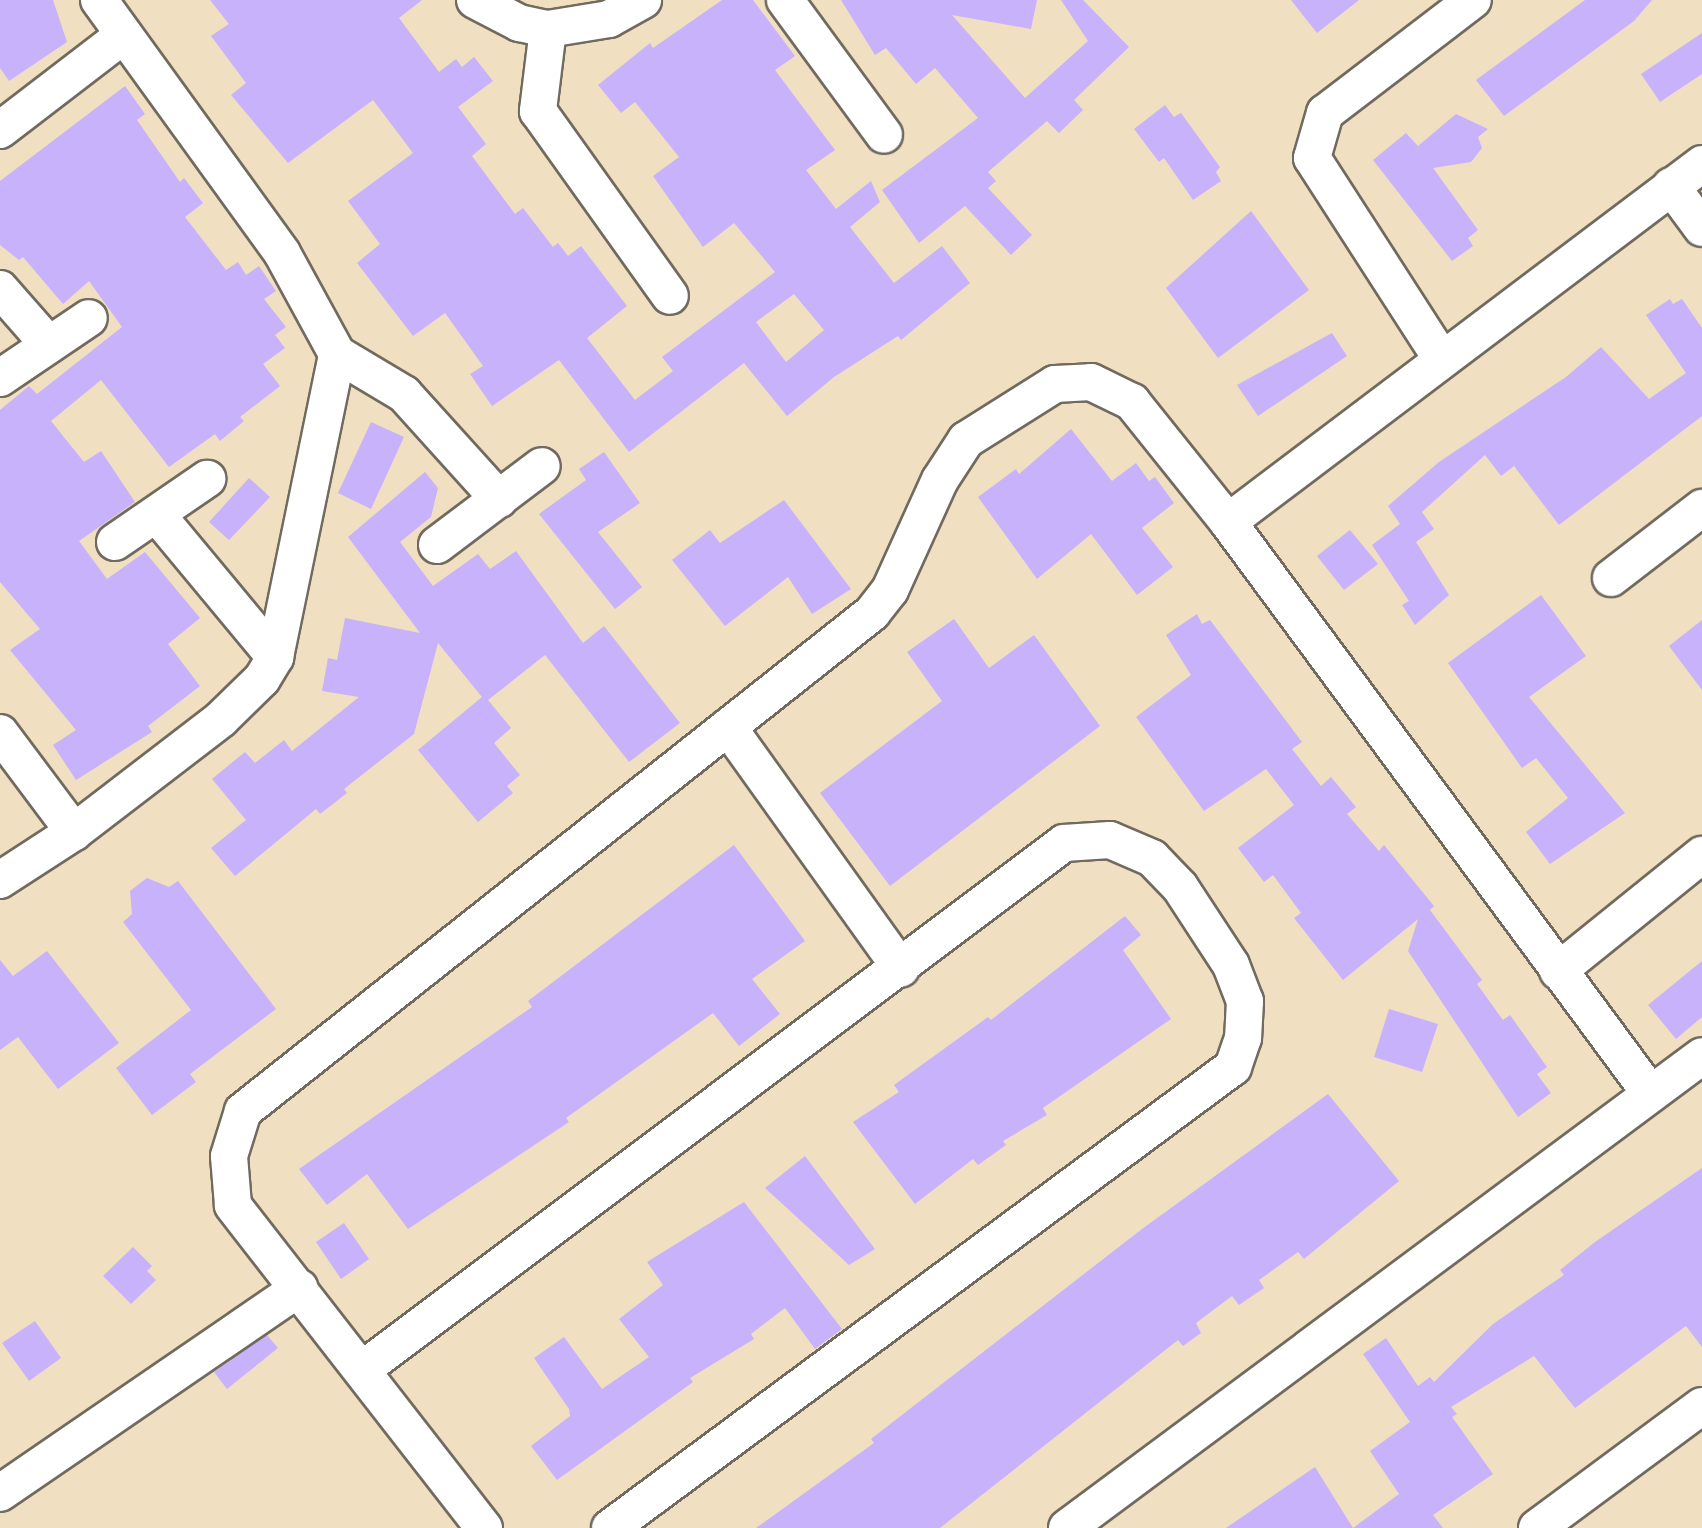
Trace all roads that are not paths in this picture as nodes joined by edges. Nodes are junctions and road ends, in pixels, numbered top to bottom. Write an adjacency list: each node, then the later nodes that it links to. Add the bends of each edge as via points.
1 (99, 0): 7 (street)
2 (475, 0): 6 (street, via 519,23)
3 (643, 0): 6 (street, via 609,19)
4 (785, 0): 9 (street)
5 (1473, 0): 18 (street, via 1325,113 1312,158)
6 (548, 29): 14 (street, via 538,111)
7 (124, 35): 8 (street); 17 (street, via 282,253)
8 (0, 130)
9 (884, 135)
10 (1702, 164): 11 (street)
11 (1671, 186): 12 (street); 18 (street)
12 (1702, 228)
13 (0, 289): 16 (street)
14 (670, 296)
15 (89, 318): 16 (street)
16 (49, 345): 19 (street)
17 (337, 354): 22 (street, via 404,394); 29 (street)
18 (1441, 358): 25 (street)
19 (0, 378)
20 (542, 466): 22 (street)
21 (207, 479): 24 (street)
22 (499, 499): 27 (street)
23 (1702, 508): 28 (street)
24 (157, 515): 26 (street); 29 (street)
25 (1228, 522): 30 (street, via 1132,402 1091,382 1055,384 966,440 940,480 890,590 872,613); 36 (street)
26 (115, 542)
27 (437, 545)
28 (1611, 578)
29 (275, 657): 32 (street, via 262,679 221,719)
30 (728, 727): 35 (street); 39 (street, via 243,1111 229,1156 233,1205)
31 (0, 733): 32 (street)
32 (74, 832): 34 (street)
33 (1702, 855): 36 (street)
34 (0, 880)
35 (901, 969): 40 (street); 44 (street, via 1064,843 1110,840 1152,858 1180,887 1231,965 1245,1001 1243,1038 1233,1067)
36 (1558, 971): 38 (street)
37 (1702, 1056): 38 (street)
38 (1650, 1093): 45 (street)
39 (299, 1288): 40 (street); 42 (street)
40 (363, 1369): 43 (street)
41 (1702, 1406): 46 (street)
42 (0, 1493)
43 (484, 1528)
44 (610, 1528)
45 (1067, 1528)
46 (1537, 1528)

